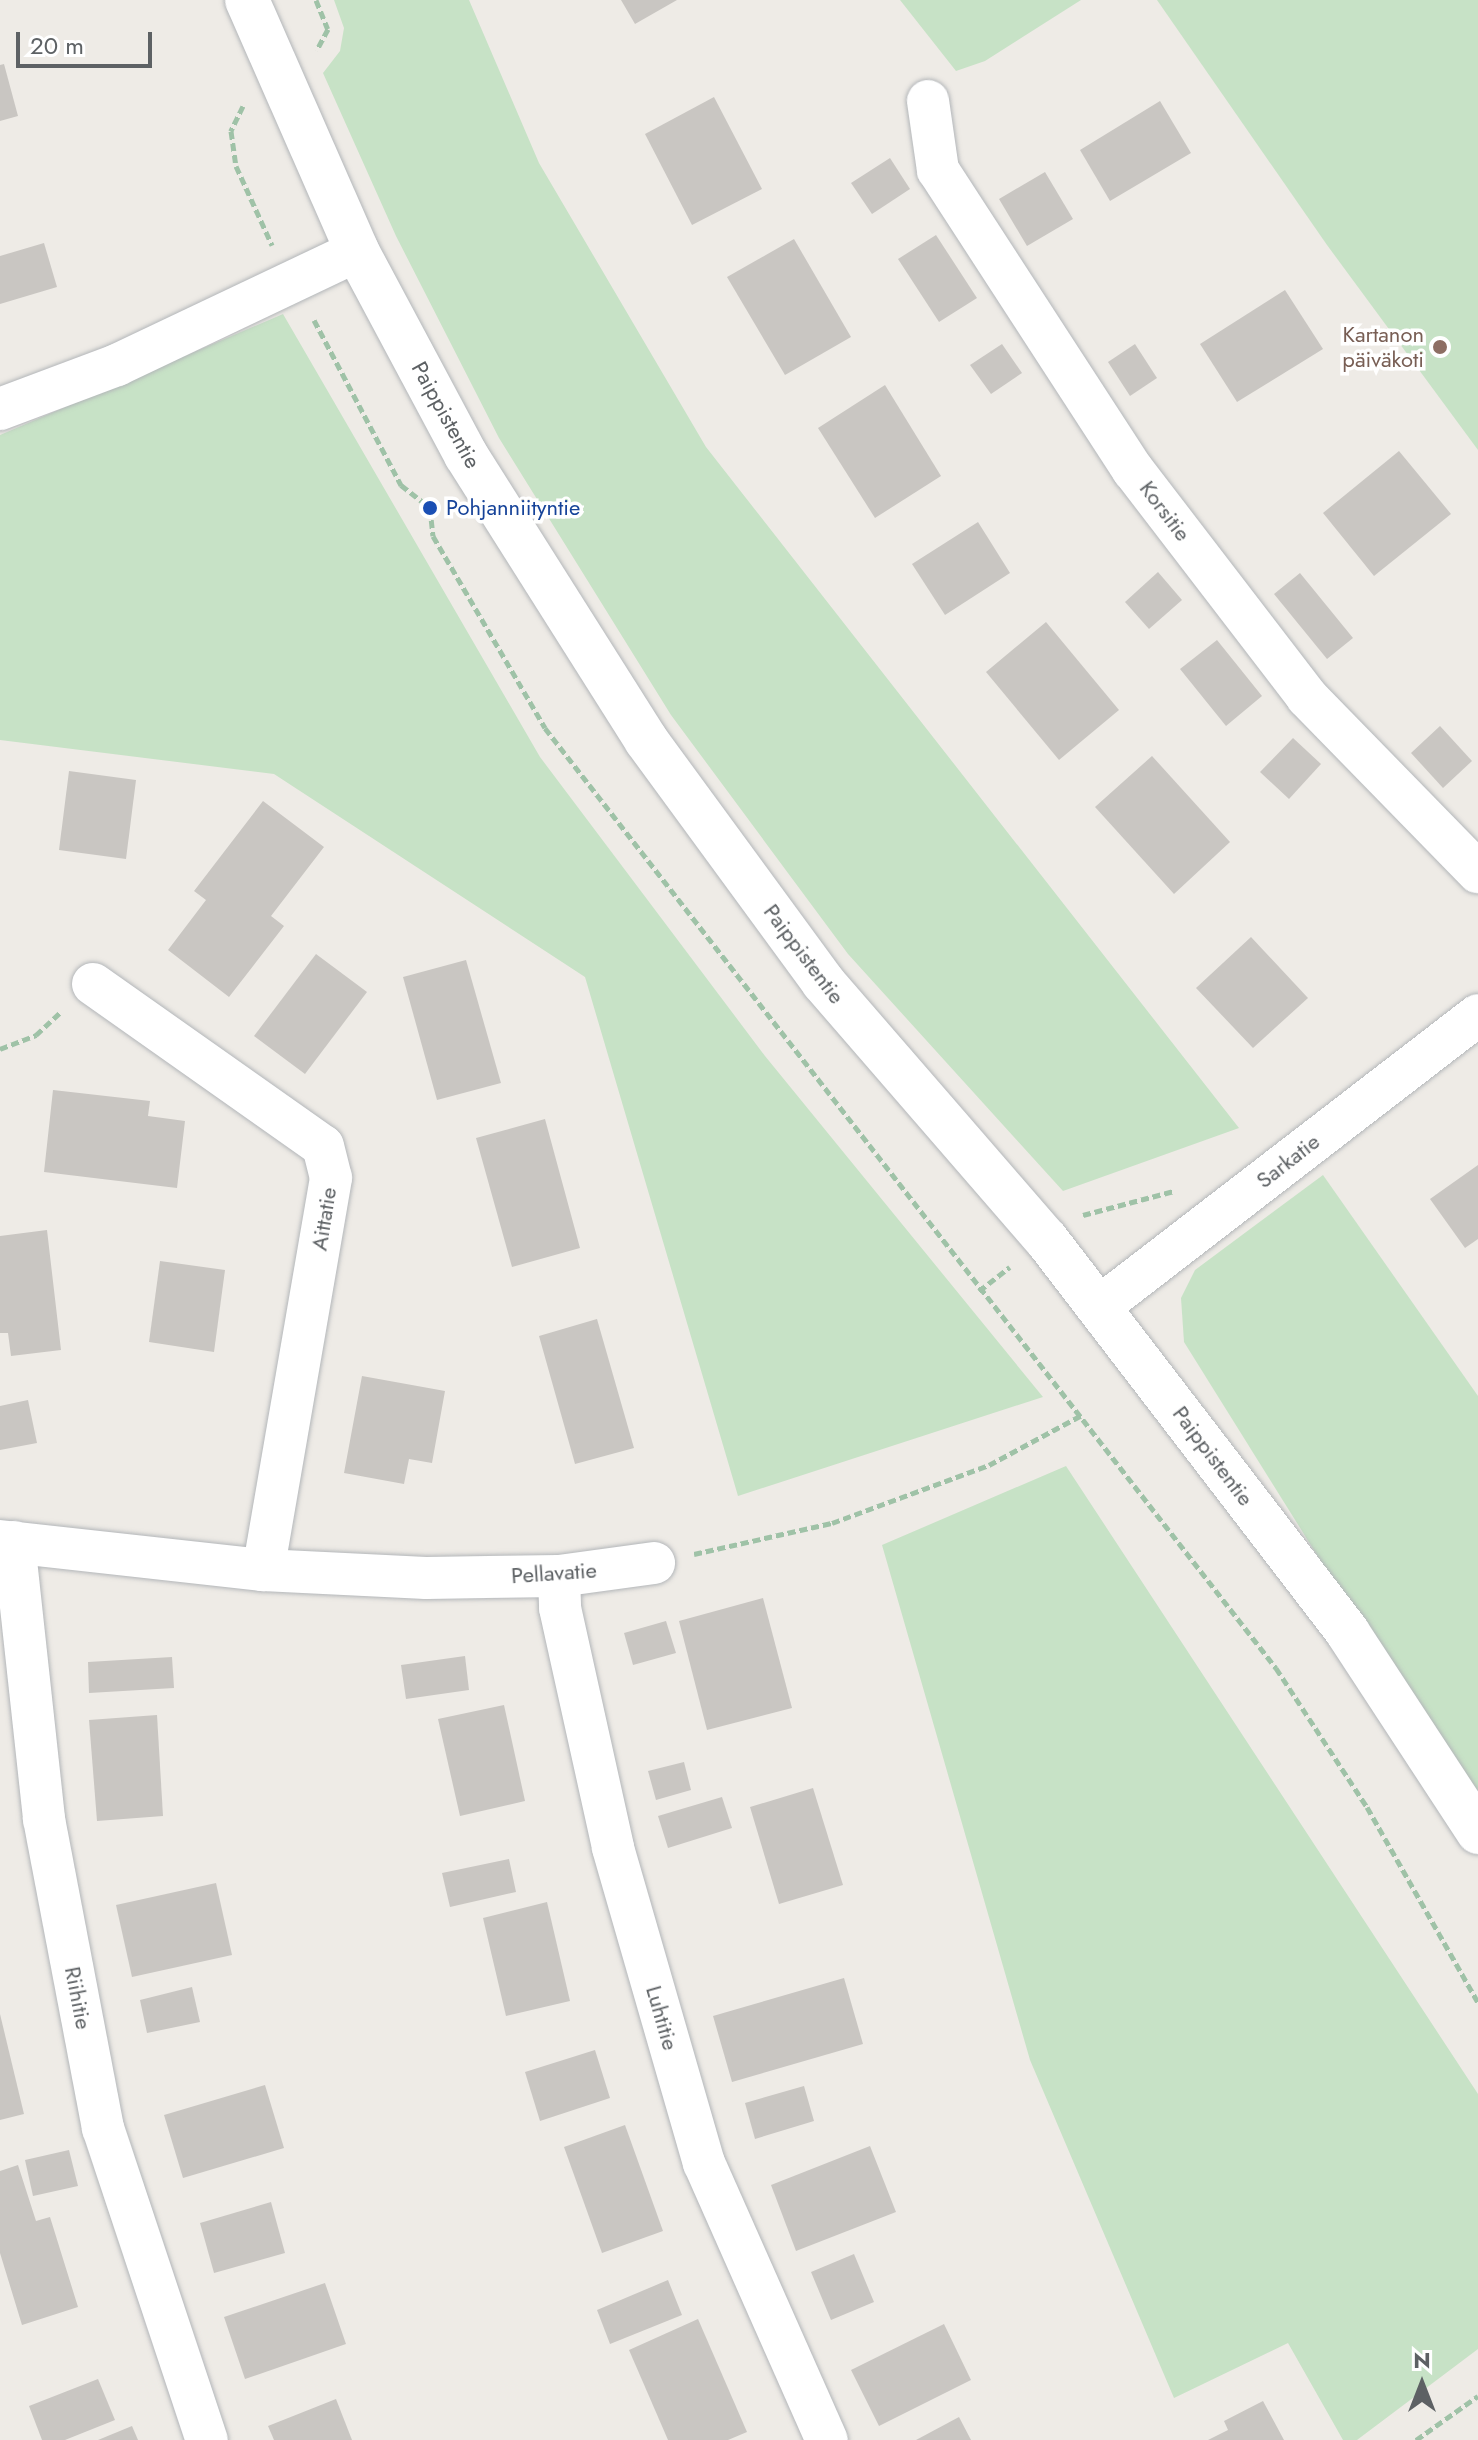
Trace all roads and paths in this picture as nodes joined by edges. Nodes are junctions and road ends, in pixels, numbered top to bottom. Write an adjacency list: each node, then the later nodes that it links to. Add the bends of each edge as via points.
1 (247, 0): 3 (street, Paippistentie)
2 (928, 101): 5 (street, Korsitie, via 938,170 1133,470 1307,697)
3 (357, 251): 4 (street, via 117,365); 9 (street, Paippistentie, via 466,455 646,740 823,982)
4 (0, 409)
5 (1478, 872)
6 (93, 984): 8 (path, via 36,1035); 13 (street, Aittatie, via 323,1146 331,1178)
7 (1478, 1015): 9 (street, Sarkatie)
8 (0, 1049)
9 (1099, 1307): 15 (street, Paippistentie, via 1348,1633)
10 (1082, 1415): 12 (path, via 989,1465 832,1523)
11 (7, 1541): 13 (street, Pellavatie); 17 (street, Riihitie, via 44,1819 103,2128)
12 (654, 1563): 14 (street, Pellavatie)
13 (263, 1570): 14 (street, Pellavatie, via 426,1578)
14 (559, 1576): 18 (street, Luhtitie, via 560,1608 613,1848 704,2163)
15 (1478, 1832)
16 (1478, 2396): 19 (path)
17 (207, 2440)
18 (827, 2440)
19 (1416, 2440)

